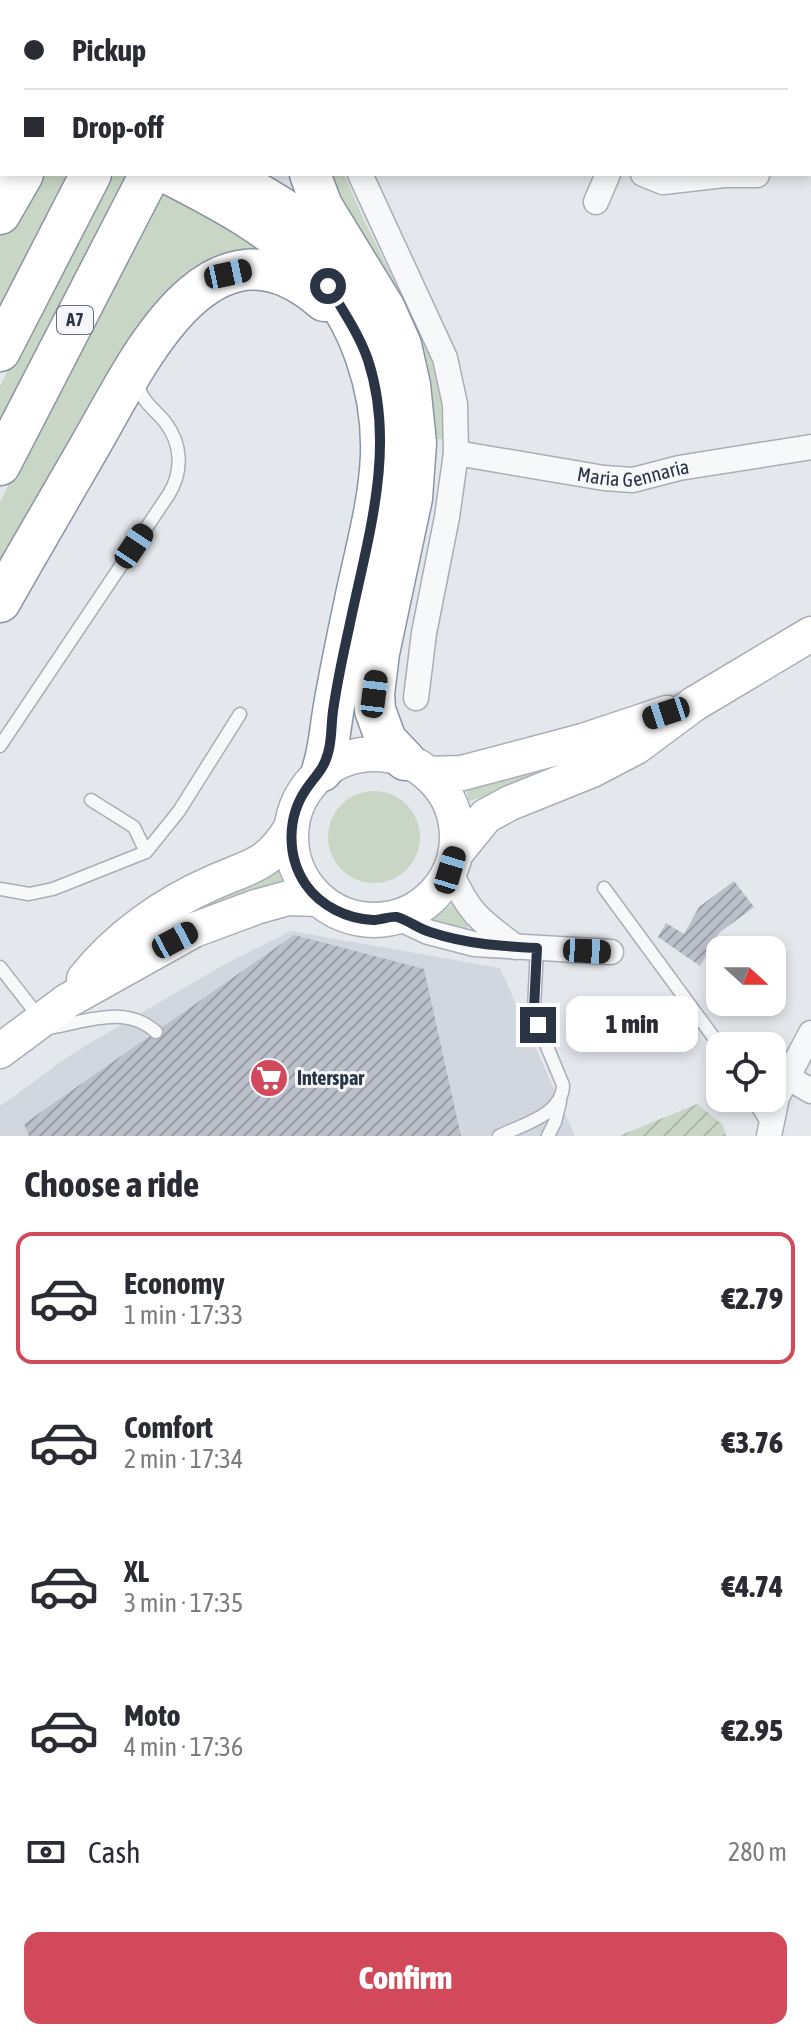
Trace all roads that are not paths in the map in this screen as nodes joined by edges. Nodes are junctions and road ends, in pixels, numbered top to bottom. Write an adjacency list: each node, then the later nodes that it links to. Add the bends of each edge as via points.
1 (22, 176): 12 (highway)
2 (90, 176): 15 (highway)
3 (163, 176): 21 (highway, A7)
4 (166, 176): 14 (highway, via 244,216 297,255 328,286)
5 (227, 176): 13 (highway, via 316,231)
6 (311, 176): 13 (highway, via 322,206)
7 (361, 176): 20 (street, via 445,358 455,404)
8 (607, 176): 11 (street)
9 (648, 176): 10 (street, via 663,182)
10 (715, 176)
11 (596, 202)
12 (0, 214)
13 (366, 280): 28 (highway, via 401,345 416,443 412,498 379,653 375,710 386,740)
14 (351, 324): 16 (highway, via 293,280 246,270 228,274 184,301); 29 (highway, via 368,359 379,407 381,454 375,512)
15 (0, 351)
16 (136, 366): 17 (highway); 18 (lane, via 138,386)
17 (122, 409): 18 (lane); 22 (highway)
18 (152, 410): 27 (lane, via 166,423 178,448 174,487)
19 (811, 447): 20 (street, Maria Gennaria, via 633,480)
20 (456, 453): 24 (street)
21 (0, 465)
22 (0, 602)
23 (811, 634): 25 (main road)
24 (416, 698)
25 (694, 704): 28 (main road, via 462,773); 33 (main road, via 636,747 486,816)
26 (240, 714): 32 (lane, via 179,811)
27 (0, 746)
28 (417, 767): 29 (main road, via 384,754 362,754); 33 (main road, via 440,787 452,811 457,836)
29 (322, 771): 31 (main road, via 302,797)
30 (91, 800): 32 (lane, via 134,827)
31 (291, 828): 36 (main road, via 296,867); 41 (main road, via 263,860 144,921)
32 (146, 852): 35 (lane, via 53,889 29,894)
33 (452, 862): 37 (main road, via 437,891); 38 (street, via 463,900 484,924)
34 (604, 888): 43 (lane)
35 (0, 889)
36 (318, 899): 37 (main road, via 354,917); 41 (main road, via 288,898 194,930)
37 (396, 917): 38 (street, via 474,944)
38 (526, 947): 39 (street); 47 (lane, via 538,1025 563,1085)
39 (611, 952)
40 (0, 967): 41 (lane)
41 (34, 1026): 42 (lane, via 129,1016)
42 (156, 1032)
43 (710, 1032)
44 (811, 1033): 45 (street)
45 (787, 1077): 46 (street); 49 (street)
46 (811, 1091)
47 (560, 1102): 50 (lane); 51 (lane)
48 (759, 1112): 49 (lane)
49 (770, 1132)
50 (499, 1136)
51 (548, 1136)

